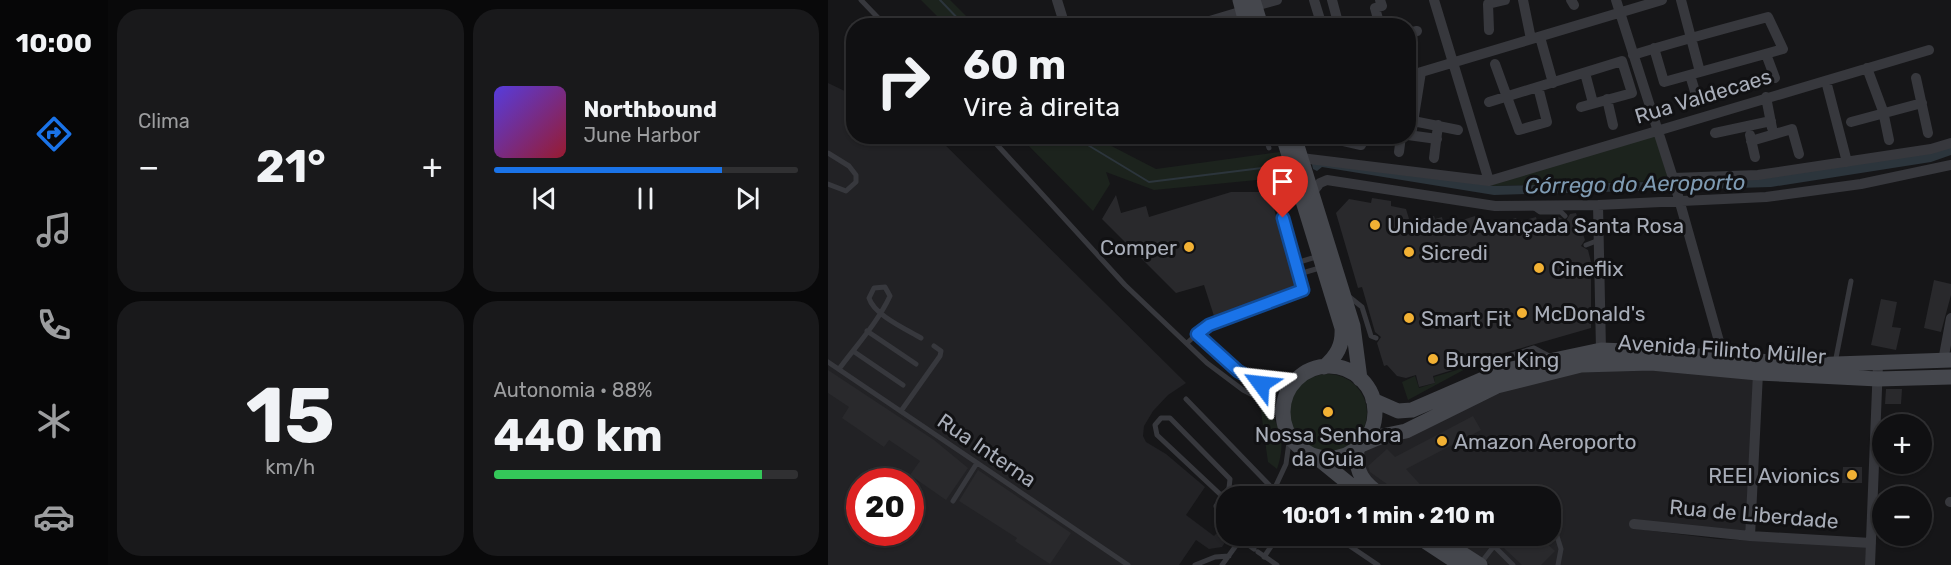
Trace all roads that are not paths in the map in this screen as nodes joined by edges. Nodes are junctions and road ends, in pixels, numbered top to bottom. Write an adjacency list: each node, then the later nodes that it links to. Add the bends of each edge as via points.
1 (861, 0): 15 (lane)
2 (1057, 0): 16 (street)
3 (1277, 0): 13 (street)
4 (1314, 0): 18 (street)
5 (1332, 0): 19 (street)
6 (1380, 0): 20 (street, via 1382,6 1375,9)
7 (1434, 0): 28 (street)
8 (1505, 0): 21 (street, via 1488,4)
9 (1522, 0): 22 (street)
10 (1616, 0): 14 (street)
11 (1662, 0): 14 (street)
12 (1681, 0): 23 (street)
13 (1248, 9): 17 (street)
14 (1621, 14): 22 (street); 27 (street)
15 (878, 18)
16 (1063, 18)
17 (1219, 18)
18 (1320, 18)
19 (1337, 18)
20 (1378, 18)
21 (1489, 30)
22 (1535, 38): 28 (street); 38 (street)
23 (1691, 38): 24 (street); 26 (street, via 1768,17 1783,49); 34 (street)
24 (1654, 48): 27 (street); 34 (street, via 1664,82)
25 (1929, 50): 30 (street, Rua Valdecaes)
26 (1766, 54): 34 (street); 35 (street)
27 (1633, 55): 57 (street)
28 (1452, 63): 31 (street); 81 (street)
29 (1495, 64): 40 (street)
30 (1866, 68): 37 (street, Rua Valdecaes); 49 (street)
31 (1421, 72): 32 (street); 45 (street)
32 (1416, 73)
33 (1585, 73): 38 (street); 43 (street, via 1622,61 1632,93); 47 (street)
34 (1695, 73): 42 (street)
35 (1775, 78)
36 (1916, 78): 46 (street)
37 (1826, 81): 41 (street, Rua Valdecaes); 78 (street)
38 (1553, 82): 39 (street)
39 (1538, 87): 40 (street); 40 (street, via 1547,122 1519,130)
40 (1507, 97): 44 (street)
41 (1766, 97): 51 (street); 57 (street, Rua Valdecaes)
42 (1697, 98)
43 (1607, 99): 47 (street); 54 (street)
44 (1489, 102)
45 (1416, 103)
46 (1922, 103): 49 (street); 59 (street)
47 (1593, 104): 48 (street)
48 (1581, 108)
49 (1883, 111): 52 (street); 63 (street)
50 (1416, 121): 53 (street)
51 (1771, 121): 55 (street); 60 (street)
52 (1851, 122)
53 (1438, 125): 56 (street); 62 (street)
54 (1613, 125)
55 (1748, 126): 58 (street); 64 (street)
56 (1458, 130)
57 (1658, 131): 80 (street); 81 (street, Rua Valdecaes)
58 (1714, 133)
59 (1928, 133)
60 (1774, 135): 64 (street); 74 (street, via 1792,129)
61 (1416, 137): 62 (street)
62 (1437, 139): 76 (street)
63 (1889, 140)
64 (1751, 141): 77 (street)
65 (1951, 142): 78 (street)
66 (995, 144): 102 (lane, via 1125,285)
67 (1268, 144): 71 (lane)
68 (1285, 144): 91 (main road)
69 (1297, 144): 75 (main road)
70 (1403, 144): 72 (street)
71 (1269, 148)
72 (1399, 152)
73 (828, 153): 82 (lane, via 856,175 856,183 846,191)
74 (1799, 154)
75 (1301, 158): 81 (street); 83 (main road)
76 (1434, 158)
77 (1755, 158)
78 (1847, 162): 80 (street, via 1758,175)
79 (1951, 165): 85 (street, via 1861,184 1766,197)
80 (1673, 178): 85 (street)
81 (1489, 181)
82 (828, 184)
83 (1312, 193): 86 (street, via 1320,183 1335,180 1495,206); 95 (main road)
84 (1277, 195): 92 (lane)
85 (1678, 197): 87 (street); 108 (street)
86 (1532, 205): 87 (street); 88 (lane, via 1538,211 1562,212)
87 (1598, 205): 89 (street)
88 (1565, 216)
89 (1599, 240): 90 (lane); 104 (street)
90 (1586, 245)
91 (1322, 261): 92 (lane); 93 (lane); 113 (main road, via 1343,334 1338,351)
92 (1296, 263): 93 (lane)
93 (1299, 274): 99 (lane, via 1303,290 1209,325)
94 (1851, 281): 112 (lane)
95 (1344, 294): 101 (lane, via 1360,304 1371,336); 119 (main road)
96 (880, 312): 96 (lane, via 890,296 889,290 880,286 874,288 869,298); 98 (lane); 100 (lane)
97 (1951, 318): 109 (street)
98 (867, 331): 105 (lane); 111 (lane)
99 (1197, 334): 102 (lane); 117 (lane, via 1238,371 1261,384 1281,384)
100 (921, 338)
101 (1376, 338)
102 (1187, 343): 124 (lane, via 1229,380 1273,407)
103 (934, 346): 123 (lane, via 941,351 940,356)
104 (1601, 350): 106 (main road, Avenida Filinto Müller); 108 (main road, Avenida Filinto Müller)
105 (853, 351): 114 (lane); 120 (lane)
106 (1552, 358): 107 (lane, via 1534,348); 122 (main road, Avenida Filinto Müller, via 1485,377 1412,410 1398,411)
107 (1490, 359)
108 (1725, 359): 112 (main road, Avenida Filinto Müller)
109 (1947, 360): 115 (main road, Avenida Filinto Müller)
110 (828, 362): 114 (lane, Rua Interna)
111 (916, 364)
112 (1834, 364): 115 (main road, Avenida Filinto Müller)
113 (1324, 367): 117 (main road); 119 (main road, via 1343,369)
114 (839, 369): 123 (lane, Rua Interna)
115 (1878, 372): 116 (main road, Avenida Filinto Müller); 118 (main road, Avenida Filinto Müller); 136 (street)
116 (1758, 373): 125 (main road, Avenida Filinto Müller, via 1651,363 1572,367 1497,386 1406,432 1382,436); 135 (street)
117 (1299, 377): 124 (main road, via 1286,397)
118 (1951, 377)
119 (1360, 379): 122 (main road)
120 (903, 385)
121 (1186, 399): 128 (lane)
122 (1373, 400): 125 (main road, via 1373,425)
123 (901, 411): 127 (lane, Rua Interna)
124 (1287, 429): 126 (main road, via 1300,447); 129 (lane, via 1286,464)
125 (1360, 446): 126 (main road, via 1337,458); 131 (main road, via 1356,462 1360,477)
126 (1312, 454): 130 (main road)
127 (977, 463): 133 (lane); 147 (lane, Rua Interna)
128 (1266, 486)
129 (1276, 486)
130 (1352, 486)
131 (1370, 486)
132 (1222, 496): 132 (lane, via 1230,479 1170,418 1161,418 1155,425 1157,435)
133 (953, 501)
134 (1634, 524): 135 (street, Rua de Liberdade)
135 (1749, 536): 136 (street, Rua de Liberdade)
136 (1871, 543): 156 (street)
137 (1236, 546): 145 (lane)
138 (1251, 546): 146 (lane)
139 (1271, 546): 146 (lane)
140 (1350, 546): 151 (lane)
141 (1432, 546): 152 (main road)
142 (1451, 546): 153 (main road)
143 (1494, 546): 153 (lane); 154 (lane)
144 (1560, 546): 155 (lane)
145 (1229, 556): 148 (lane); 149 (lane)
146 (1264, 556): 150 (lane)
147 (1128, 565)
148 (1195, 565)
149 (1222, 565)
150 (1277, 565)
151 (1378, 565)
152 (1461, 565)
153 (1479, 565)
154 (1513, 565)
155 (1558, 565)
156 (1870, 565)

